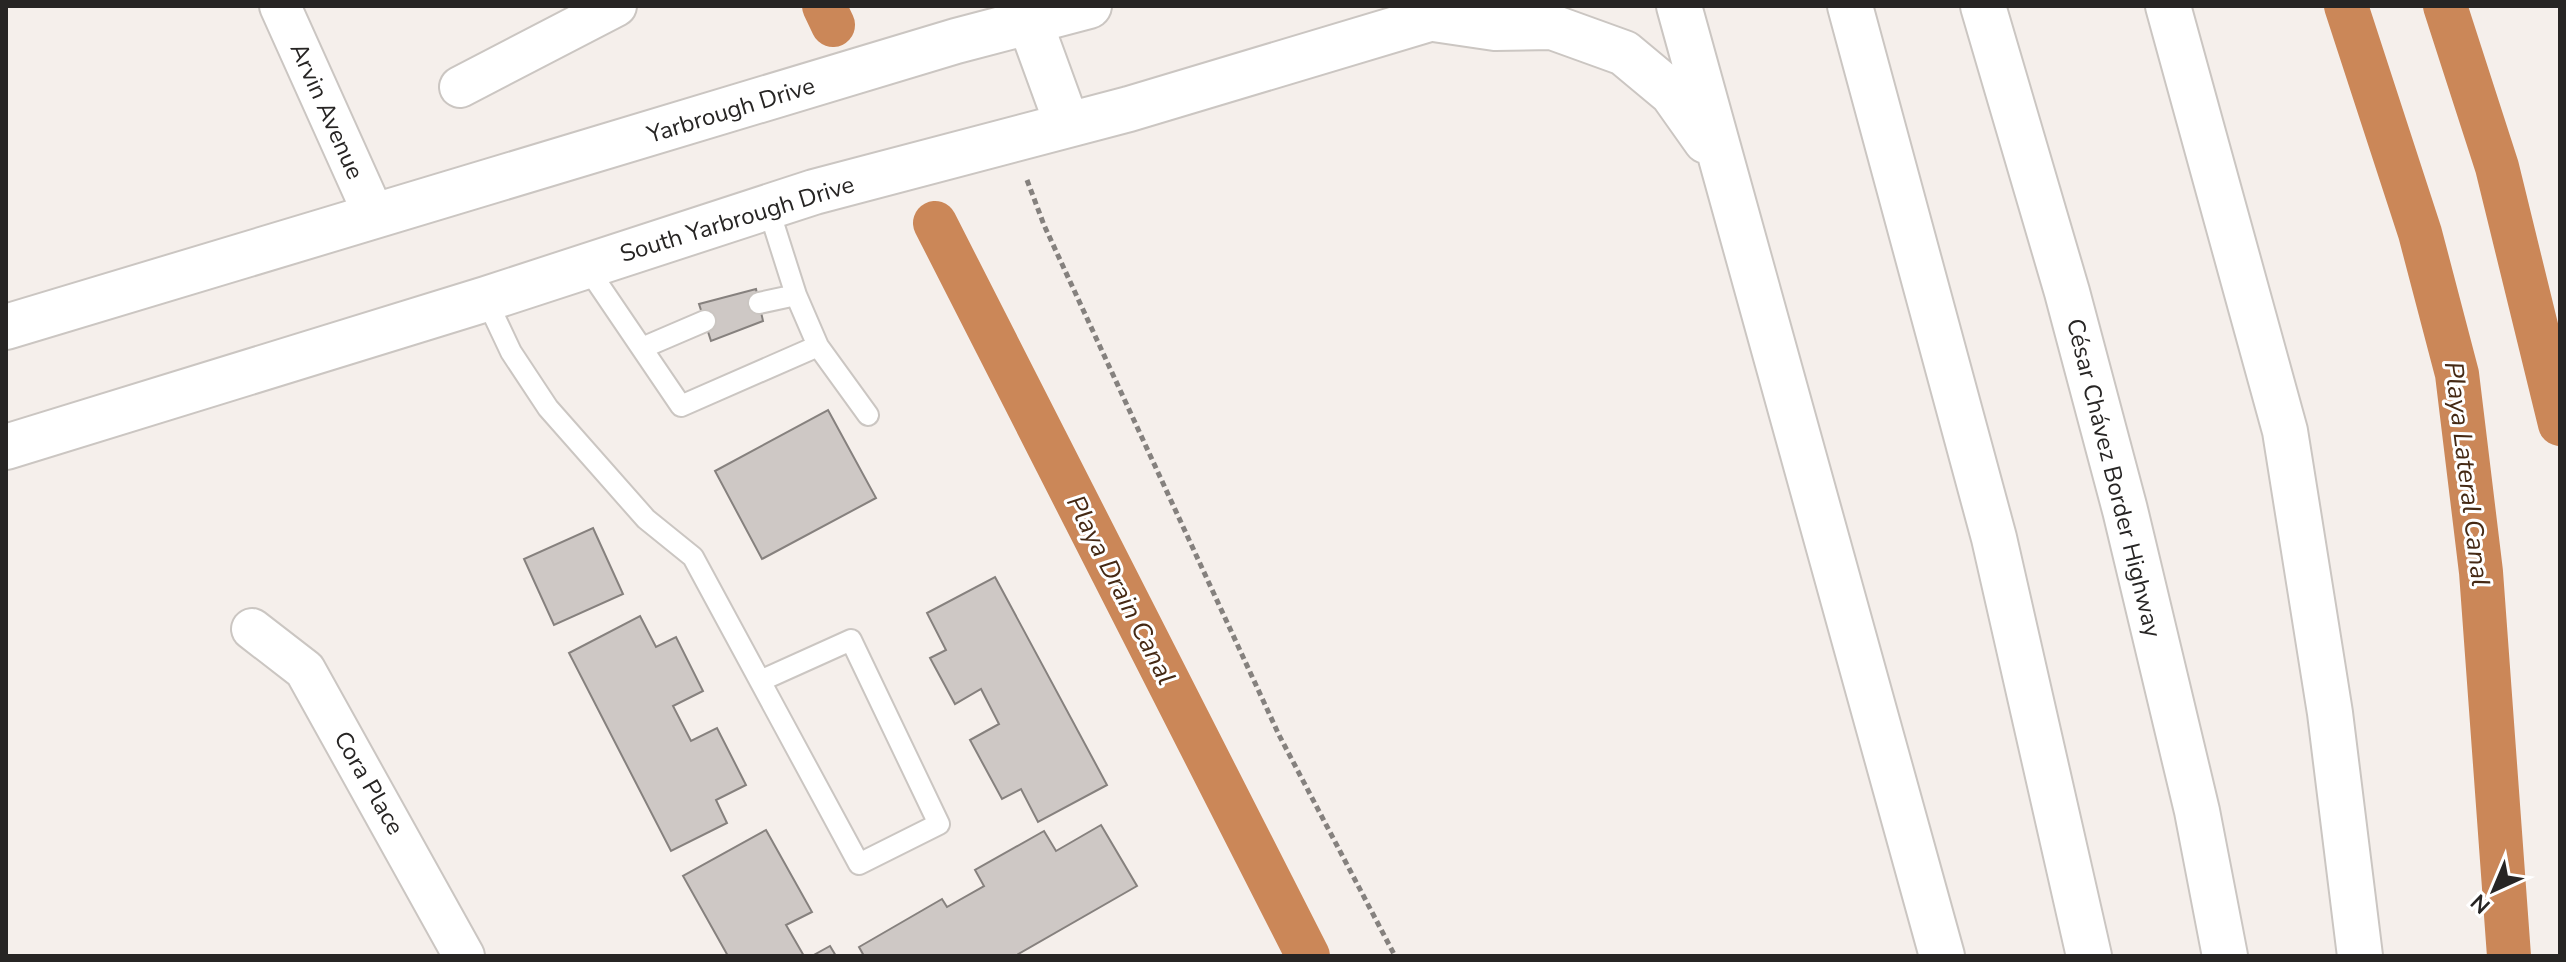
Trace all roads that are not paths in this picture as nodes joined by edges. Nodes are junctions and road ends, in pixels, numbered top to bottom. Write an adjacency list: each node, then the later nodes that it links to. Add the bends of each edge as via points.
1 (280, 6): 15 (street, Arvin Avenue)
2 (616, 6): 11 (street)
3 (1089, 6): 8 (main road, Yarbrough Drive)
4 (1472, 6): 9 (main road, South Yarbrough Drive)
5 (1679, 6): 13 (main road)
6 (1850, 6): 30 (main road, via 1994,538)
7 (2168, 6): 32 (main road, via 2285,431 2335,743)
8 (1027, 15): 12 (main road); 15 (main road, Yarbrough Drive, via 778,97)
9 (1427, 18): 12 (main road, South Yarbrough Drive); 13 (main road, via 1495,28 1552,27 1624,53 1672,93)
10 (1987, 21): 31 (main road, César Chávez Border Highway, via 2125,510 2197,811)
11 (460, 87)
12 (1067, 124): 14 (main road, South Yarbrough Drive)
13 (1724, 166): 29 (main road)
14 (768, 207): 16 (main road, South Yarbrough Drive); 17 (lane)
15 (374, 215): 21 (main road)
16 (586, 266): 18 (main road, South Yarbrough Drive); 23 (lane)
17 (796, 295): 19 (lane); 22 (lane)
18 (486, 299): 25 (main road, South Yarbrough Drive); 27 (lane, via 511,352 548,408 646,519 693,557)
19 (759, 303)
20 (705, 321): 23 (lane)
21 (6, 327)
22 (818, 346): 23 (lane, via 681,406); 24 (lane)
23 (642, 348)
24 (868, 415)
25 (6, 447)
26 (252, 629): 28 (street, Cora Place, via 305,670)
27 (760, 681): 27 (lane, via 859,864 939,824 851,640)
28 (464, 956)
29 (1942, 956)
30 (2089, 956)
31 (2225, 956)
32 (2360, 956)

